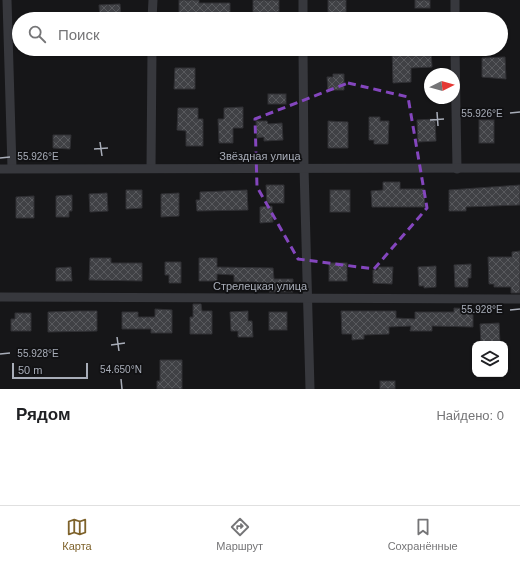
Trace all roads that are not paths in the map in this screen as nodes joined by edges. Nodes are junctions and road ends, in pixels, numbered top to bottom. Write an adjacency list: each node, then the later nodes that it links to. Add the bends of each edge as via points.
1 (7, 0): 12 (street)
2 (153, 0): 5 (street)
3 (303, 0): 6 (street)
4 (455, 0): 7 (street)
5 (152, 12)
6 (303, 12)
7 (455, 12)
8 (152, 56): 13 (street)
9 (303, 56): 11 (street)
10 (455, 56): 16 (street)
11 (304, 167): 13 (street, Звёздная улица); 16 (street, Звёздная улица); 18 (street)
12 (12, 168): 13 (street, Звёздная улица); 15 (street, Звёздная улица)
13 (151, 168)
14 (520, 168): 16 (street, Звёздная улица)
15 (0, 169)
16 (457, 169)
17 (0, 297): 18 (street, Стрелецкая улица)
18 (308, 299): 19 (street, Стрелецкая улица); 20 (street)
19 (520, 299)
20 (310, 389)

